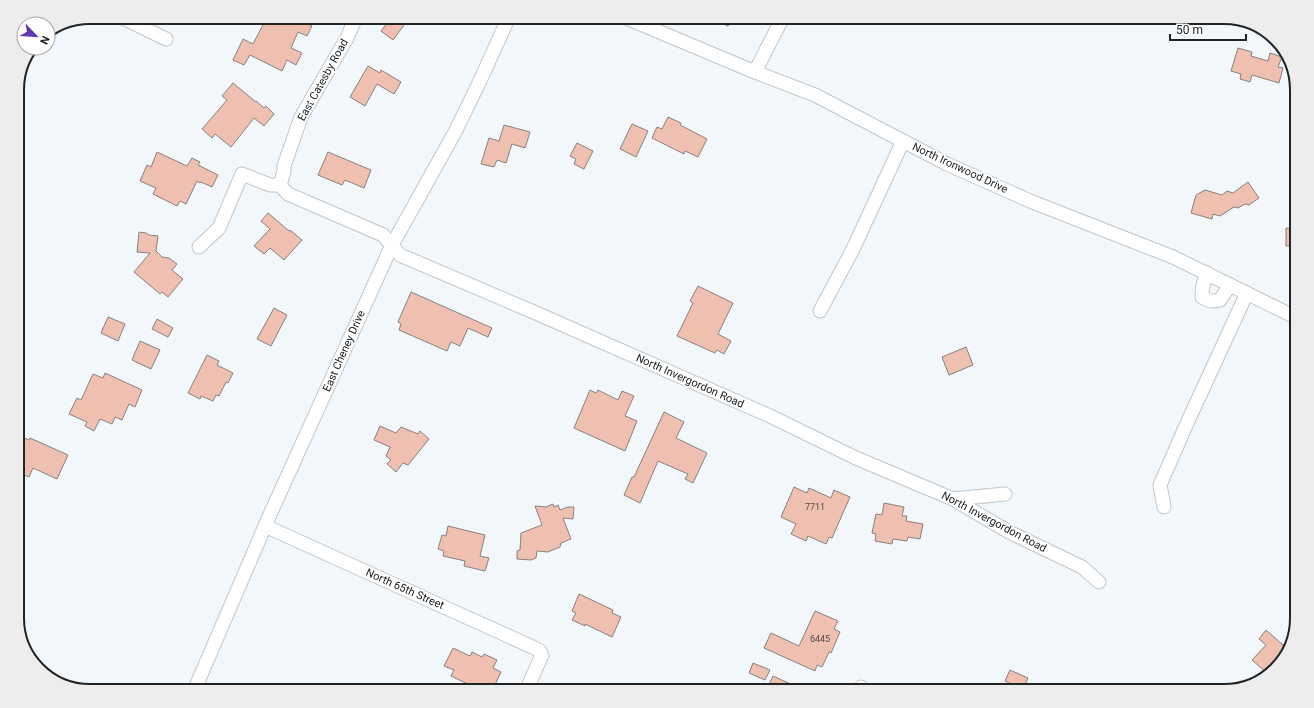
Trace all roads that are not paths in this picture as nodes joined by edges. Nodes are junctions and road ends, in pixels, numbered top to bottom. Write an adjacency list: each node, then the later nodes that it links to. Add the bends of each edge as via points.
1 (136, 24): 6 (street)
2 (353, 24): 9 (street, East Catesby Road, via 301,117)
3 (506, 24): 10 (street, East Cheney Drive, via 455,132)
4 (641, 24): 7 (street, North Ironwood Drive)
5 (779, 24): 7 (street)
6 (166, 39)
7 (755, 72): 8 (street, North Ironwood Drive, via 815,95)
8 (904, 141): 12 (street, North Ironwood Drive, via 947,164 1030,201 1173,257); 15 (street)
9 (280, 185): 10 (street, North Invergordon Road, via 288,194 383,235); 11 (street, via 270,185 242,174 219,228)
10 (392, 245): 18 (street, North Invergordon Road, via 400,255 770,416 856,458); 20 (street, East Cheney Drive)
11 (199, 246)
12 (1207, 273): 13 (street, North Ironwood Drive); 13 (street, via 1203,280 1202,297 1213,302 1220,300)
13 (1230, 285): 14 (street, North Ironwood Drive)
14 (1248, 293): 16 (street, North Ironwood Drive); 19 (street, via 1160,485)
15 (820, 311)
16 (1290, 314)
17 (1005, 494): 18 (street)
18 (953, 499): 21 (street, North Invergordon Road, via 1009,532 1082,567)
19 (1164, 507)
20 (265, 526): 22 (street, East Cheney Drive); 23 (street, North 65th Street, via 539,650 542,655)
21 (1099, 582)
22 (197, 684)
23 (529, 684)

